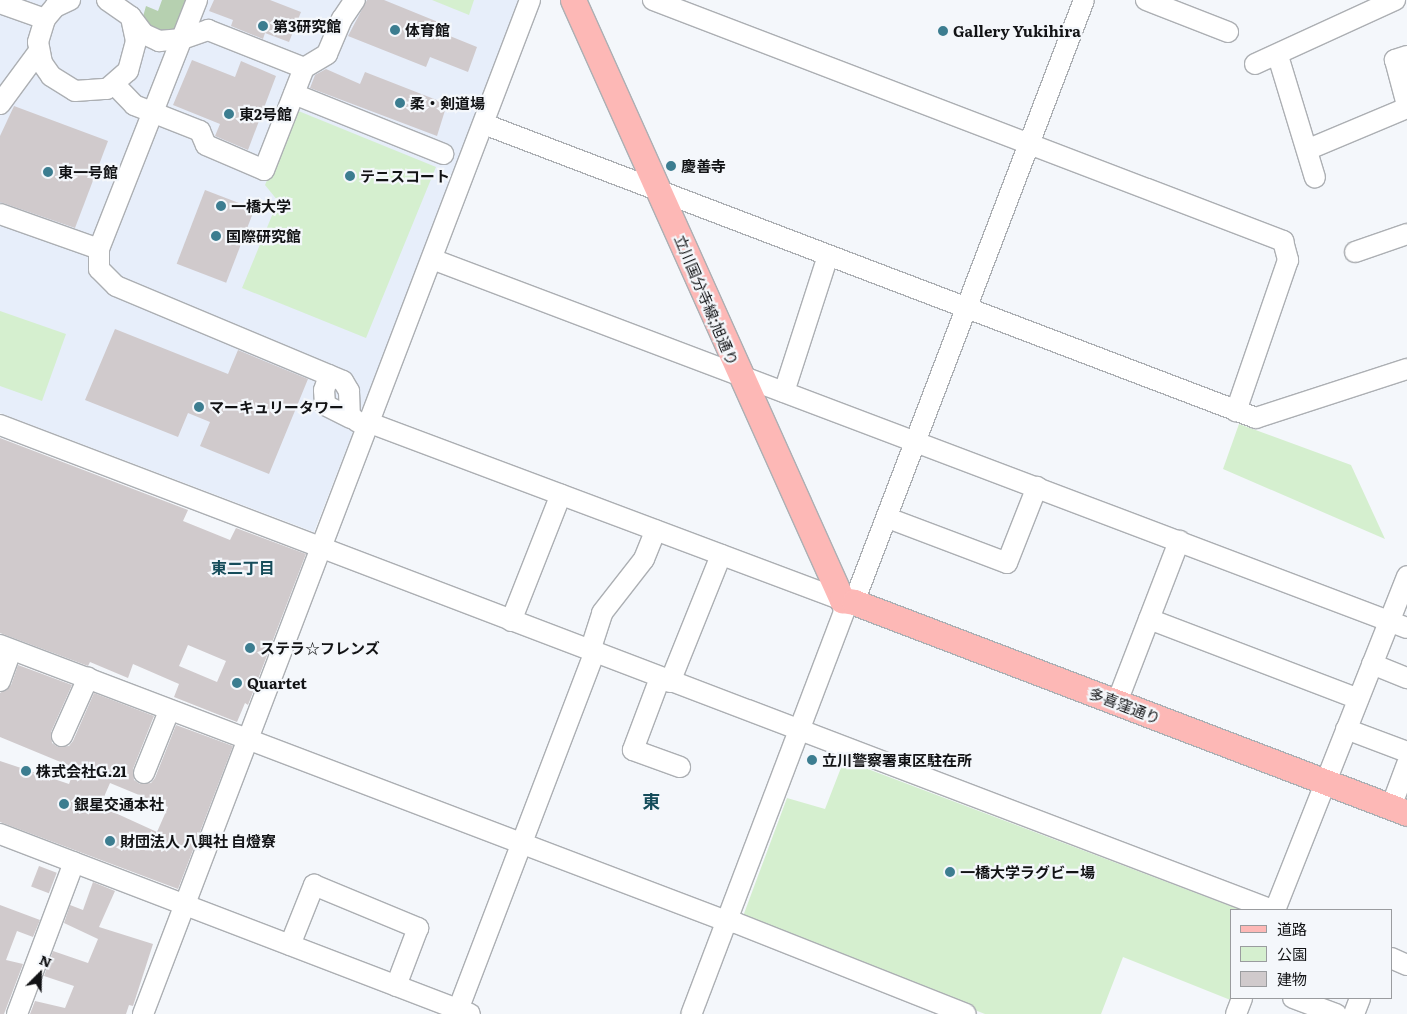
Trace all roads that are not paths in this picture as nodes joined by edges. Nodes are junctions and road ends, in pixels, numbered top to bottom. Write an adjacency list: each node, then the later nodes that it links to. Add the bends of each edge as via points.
1 (70, 0): 13 (street, via 55,7)
2 (107, 0): 12 (street)
3 (197, 0): 15 (street)
4 (355, 0): 20 (street, via 342,18 327,54)
5 (530, 0): 26 (street)
6 (573, 0): 31 (main road, 立川国分寺線;旭通り)
7 (653, 0): 27 (street)
8 (1084, 0): 27 (street)
9 (1146, 0): 14 (street)
10 (1395, 0): 17 (street)
11 (0, 3): 13 (street)
12 (131, 17): 15 (street, via 144,34 159,41); 21 (street, via 136,53 128,71)
13 (45, 20): 16 (street, via 39,36)
14 (1228, 32)
15 (182, 39): 20 (street, via 208,30); 25 (street)
16 (39, 51): 21 (street, via 51,76 67,88 91,92); 23 (street)
17 (1278, 56): 19 (street); 28 (street)
18 (1407, 56): 24 (street, via 1395,60)
19 (1255, 64)
20 (304, 68): 22 (street)
21 (115, 85): 25 (street)
22 (294, 94): 25 (street, via 264,170 206,145 200,131); 29 (street)
23 (0, 104)
24 (1407, 107): 28 (street)
25 (149, 121): 34 (street)
26 (484, 124): 31 (street); 37 (street)
27 (1030, 144): 38 (street); 42 (street, via 1283,241 1288,260)
28 (1309, 148): 30 (street)
29 (442, 154)
30 (1315, 178)
31 (661, 192): 36 (street); 40 (main road, 立川国分寺線;旭通り)
32 (0, 214): 34 (street)
33 (1407, 234): 35 (street)
34 (100, 249): 43 (street, via 99,269 116,286 343,381)
35 (1356, 252)
36 (828, 256): 38 (street); 41 (street)
37 (432, 259): 40 (street); 43 (street)
38 (967, 309): 42 (street); 45 (street)
39 (1407, 369): 42 (street, via 1256,418)
40 (738, 374): 41 (street); 54 (main road, 立川国分寺線;旭通り)
41 (784, 392): 45 (street)
42 (1236, 411)
43 (360, 421): 47 (street); 51 (street)
44 (0, 425): 51 (street)
45 (918, 442): 46 (street); 48 (street)
46 (1037, 487): 48 (street, via 1007,563); 50 (street)
47 (561, 494): 49 (street); 56 (street)
48 (888, 518): 54 (street)
49 (656, 530): 52 (street); 59 (street, via 644,559 602,613)
50 (1179, 541): 55 (street); 57 (street)
51 (320, 547): 56 (street); 71 (street)
52 (721, 555): 54 (street); 63 (street)
53 (1407, 576): 57 (street)
54 (848, 601): 66 (main road, 多喜窪通り); 69 (street)
55 (1149, 619): 65 (street); 66 (street)
56 (511, 621): 59 (street)
57 (1398, 624): 60 (street)
58 (6, 648): 61 (street); 64 (street)
59 (592, 652): 63 (street); 79 (street)
60 (1372, 664): 62 (street); 65 (street)
61 (88, 678): 67 (street); 70 (street)
62 (1407, 678)
63 (665, 680): 69 (street); 74 (street, via 633,750)
64 (0, 681)
65 (1358, 699): 68 (street)
66 (1116, 702): 76 (main road, 多喜窪通り)
67 (169, 711): 71 (street); 75 (street)
68 (1346, 729): 72 (street); 76 (street)
69 (799, 730): 82 (street); 84 (street)
70 (62, 736)
71 (248, 740): 79 (street); 81 (street)
72 (1407, 752)
73 (1407, 764): 77 (street)
74 (680, 768)
75 (144, 773)
76 (1325, 781): 77 (main road, 多喜窪通り); 83 (street)
77 (1399, 810)
78 (0, 834): 80 (street)
79 (523, 843): 84 (street); 92 (street)
80 (74, 862): 81 (street); 93 (street)
81 (185, 904): 85 (street); 94 (street)
82 (1271, 909)
83 (1274, 909)
84 (726, 922): 95 (street); 96 (street, via 736,922)
85 (290, 945): 88 (street); 88 (street, via 314,885 418,928)
86 (1392, 958): 87 (street)
87 (1407, 965)
88 (396, 986): 92 (street)
89 (1242, 999): 97 (street)
90 (1296, 999): 98 (street)
91 (1360, 999): 99 (street)
92 (464, 1012)
93 (17, 1014)
94 (143, 1014)
95 (691, 1014)
96 (966, 1014)
97 (1236, 1014)
98 (1336, 1014)
99 (1354, 1014)

